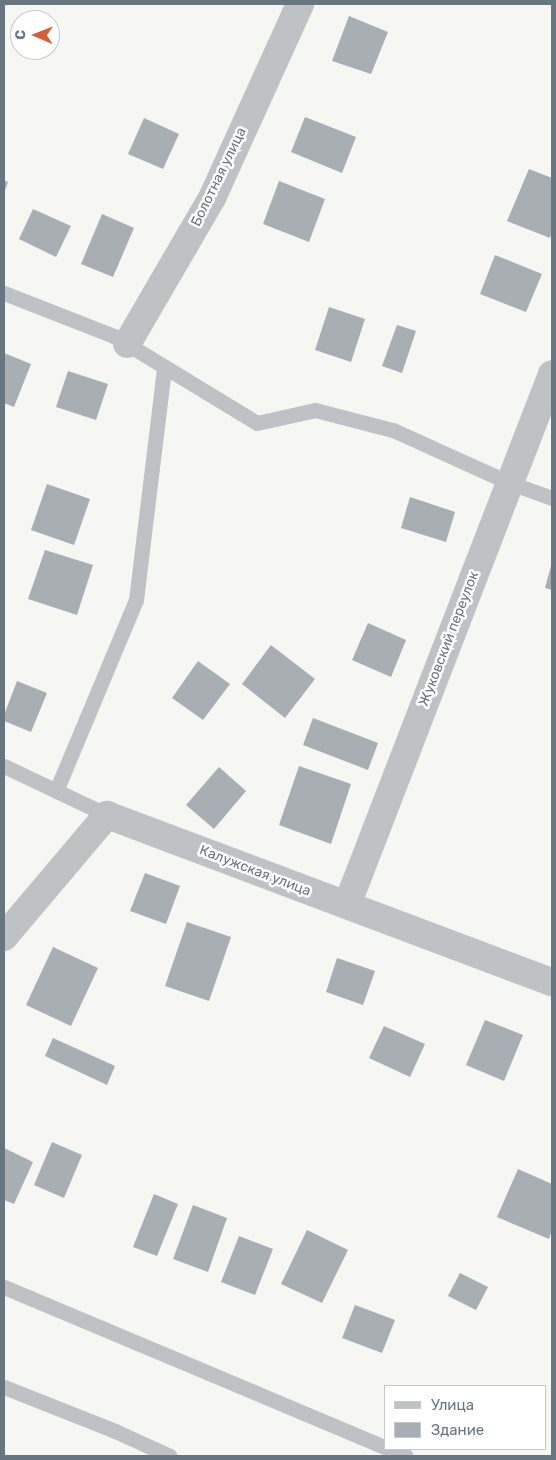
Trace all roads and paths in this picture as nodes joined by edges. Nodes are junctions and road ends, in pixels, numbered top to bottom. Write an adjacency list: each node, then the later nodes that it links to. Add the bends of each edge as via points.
1 (300, 4): 3 (street, Болотная улица, via 213,196)
2 (4, 293): 3 (lane)
3 (127, 344): 4 (lane)
4 (164, 367): 6 (lane, via 257,423 315,410 393,430); 9 (lane, via 136,600)
5 (552, 374): 6 (street, Жуковский переулок)
6 (510, 483): 7 (lane); 11 (street, Жуковский переулок)
7 (552, 498)
8 (4, 766): 9 (lane)
9 (56, 791): 10 (lane)
10 (107, 815): 11 (street, Калужская улица); 12 (street)
11 (347, 905): 13 (street, Калужская улица)
12 (4, 936)
13 (552, 982)
14 (4, 1287): 16 (lane)
15 (4, 1387): 18 (lane)
16 (384, 1447)
17 (391, 1450): 19 (lane)
18 (170, 1456)
19 (406, 1456)

